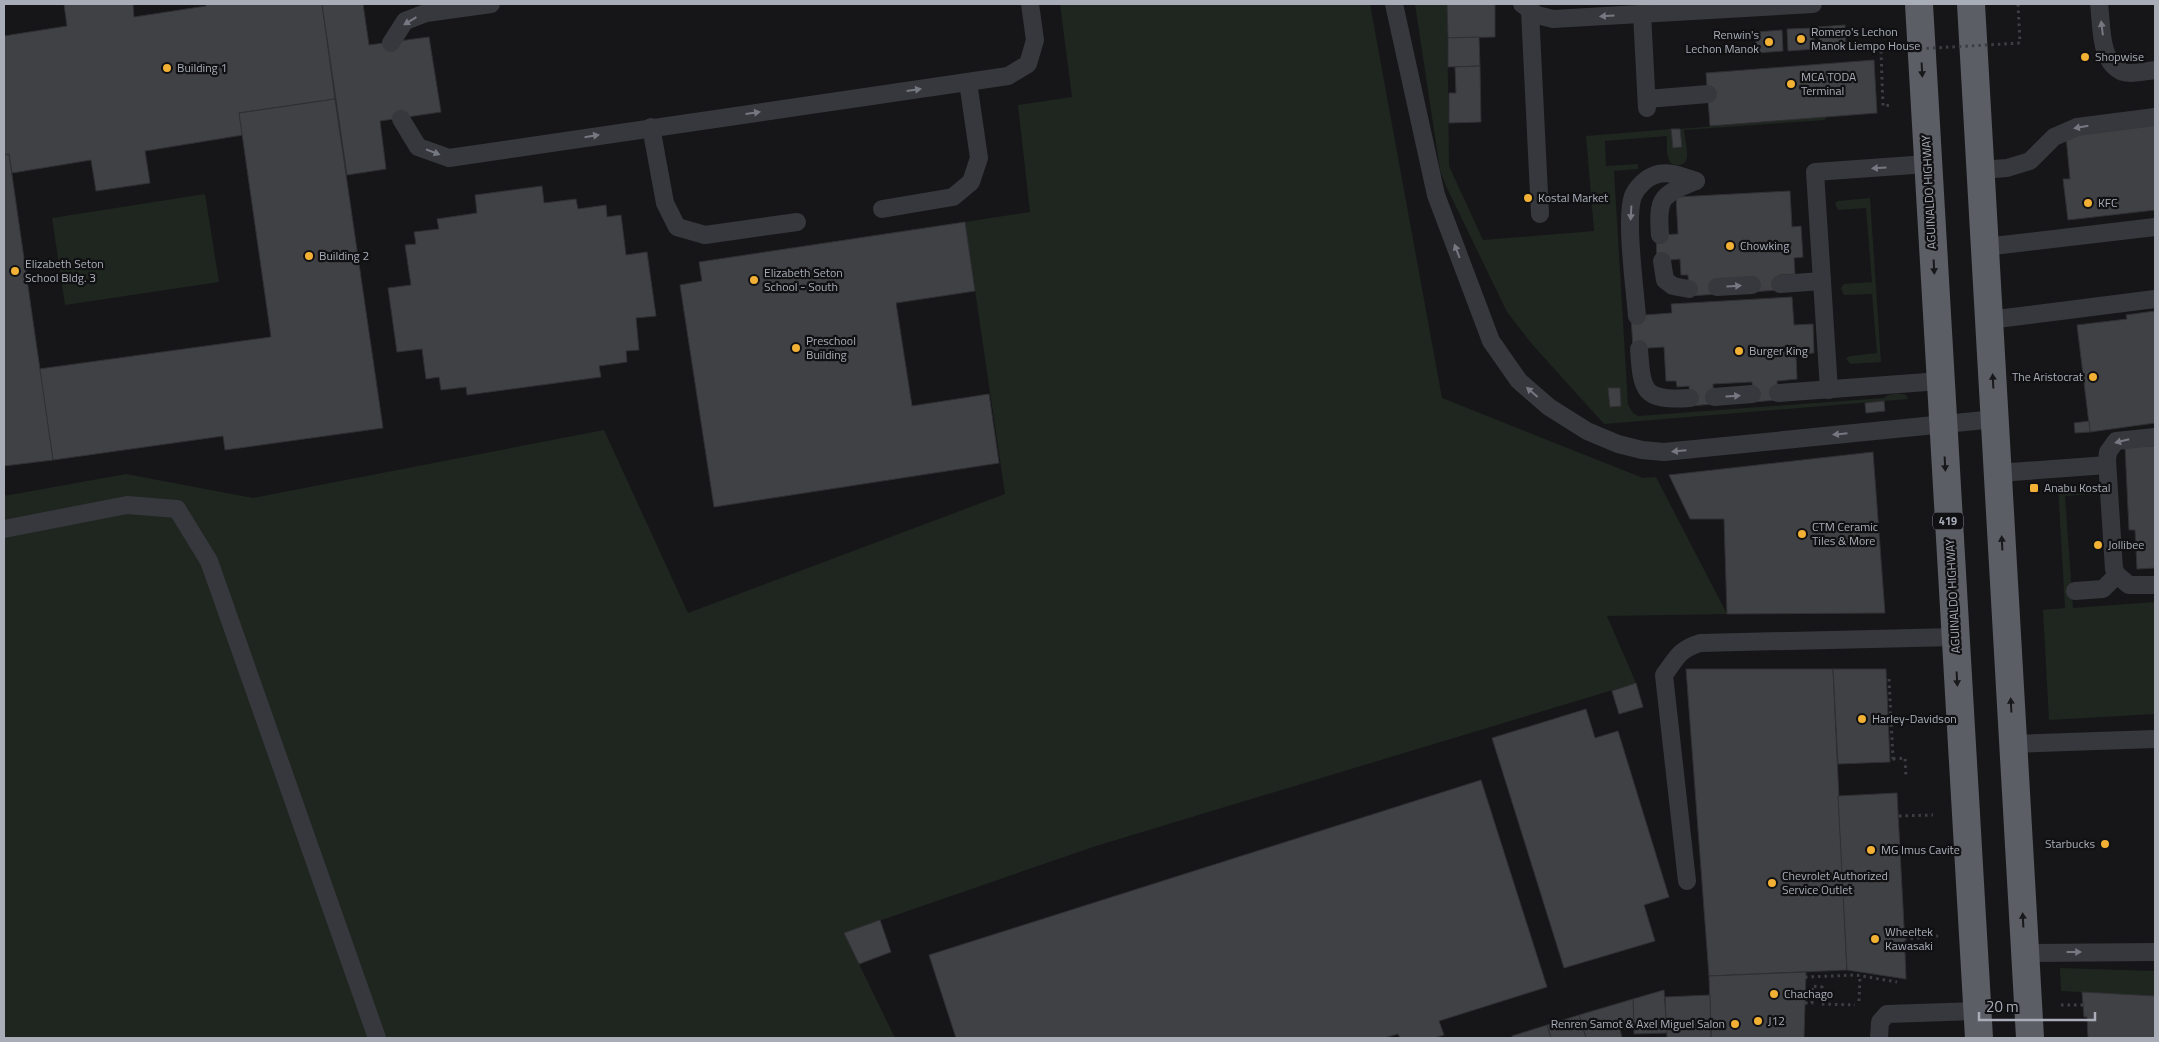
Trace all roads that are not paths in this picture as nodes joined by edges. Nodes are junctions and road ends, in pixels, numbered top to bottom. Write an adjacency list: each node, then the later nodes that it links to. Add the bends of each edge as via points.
1 (491, 4): 10 (lane, one-way to 10, via 426,13 405,21)
2 (1030, 4): 12 (lane, via 1035,40 1028,64 1008,76)
3 (1394, 4): 42 (lane, one-way to 3, via 1664,452 1618,444 1587,431 1549,407 1519,381 1491,341 1436,195)
4 (1813, 4): 9 (lane)
5 (1918, 4): 17 (highway, AGUINALDO HIGHWAY / 419, one-way to 17)
6 (1971, 4): 18 (highway)
7 (2099, 4): 11 (lane, one-way to 7, via 2125,72 2108,60)
8 (1526, 7): 9 (lane, one-way to 8, via 1553,19 1537,15); 20 (lane)
9 (1642, 14): 13 (lane, via 1647,104)
10 (391, 43)
11 (2155, 70)
12 (968, 82): 16 (lane, one-way to 12); 19 (lane, via 979,158 971,182 953,198)
13 (1708, 94)
14 (2155, 117): 18 (lane, one-way to 18, via 2077,127 2054,137 2030,161 2007,168)
15 (401, 119): 16 (lane, one-way to 16, via 418,147 449,158)
16 (651, 127): 21 (lane, via 664,203 676,226 705,234)
17 (1928, 164): 26 (lane, one-way to 26, via 1814,172); 35 (highway, AGUINALDO HIGHWAY / 419, one-way to 35)
18 (1981, 170): 24 (highway)
19 (882, 209)
20 (1540, 214)
21 (798, 222)
22 (2155, 227): 24 (lane)
23 (1660, 235): 32 (lane, one-way to 32, via 1658,212 1665,197 1696,181 1672,174 1655,175 1642,184 1634,196 1630,213)
24 (1985, 247): 33 (highway)
25 (1662, 260): 30 (lane, via 1665,280 1673,286)
26 (1822, 281): 27 (lane); 36 (lane)
27 (1780, 284)
28 (1752, 286): 29 (lane, one-way to 28)
29 (1716, 287)
30 (1689, 289)
31 (2155, 299): 33 (lane)
32 (1637, 316)
33 (1990, 320): 41 (highway, one-way to 33)
34 (1640, 348): 40 (lane, via 1641,376 1651,395 1661,399)
35 (1940, 381): 36 (lane); 42 (highway, AGUINALDO HIGHWAY / 419)
36 (1828, 390): 37 (lane)
37 (1778, 393)
38 (1752, 394): 39 (lane, one-way to 38)
39 (1714, 397)
40 (1690, 398)
41 (1995, 419): 42 (lane); 45 (highway)
42 (1943, 424): 50 (highway, AGUINALDO HIGHWAY / 419, one-way to 50)
43 (2155, 437): 44 (lane, one-way to 44, via 2116,441 2108,452)
44 (2107, 465): 45 (lane); 47 (lane, via 2114,569)
45 (1998, 473): 52 (highway, one-way to 45)
46 (4, 529): 57 (lane, via 127,505 177,509 209,561)
47 (2118, 575): 48 (lane, via 2129,585); 49 (lane, via 2103,589)
48 (2155, 585)
49 (2076, 591)
50 (1955, 637): 53 (lane, via 1700,643 1686,647 1664,675); 56 (highway, AGUINALDO HIGHWAY / 419, one-way to 56)
51 (2155, 739): 52 (lane)
52 (2013, 744): 55 (highway, one-way to 52)
53 (1686, 881)
54 (2155, 952): 55 (lane, one-way to 54)
55 (2025, 953): 60 (highway)
56 (1977, 1011): 58 (lane, via 1887,1014 1880,1022); 59 (highway, AGUINALDO HIGHWAY / 419)
57 (377, 1038)
58 (1879, 1038)
59 (1979, 1038)
60 (2030, 1038)

